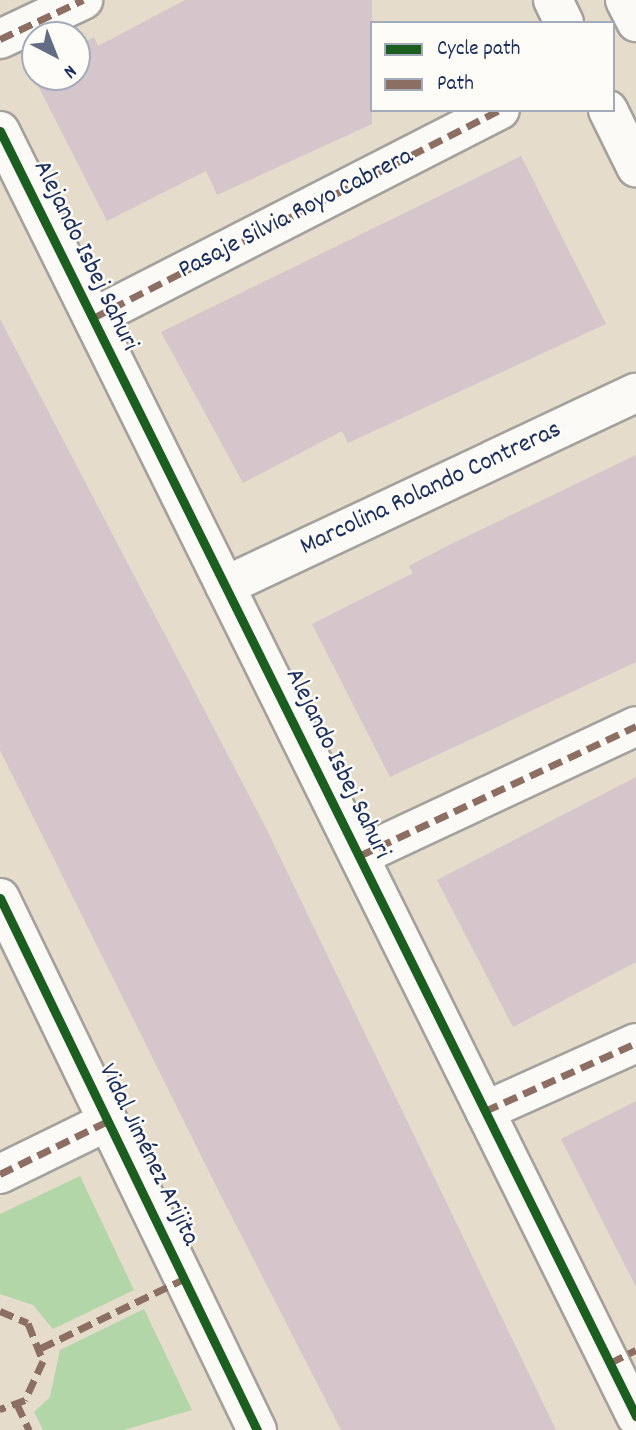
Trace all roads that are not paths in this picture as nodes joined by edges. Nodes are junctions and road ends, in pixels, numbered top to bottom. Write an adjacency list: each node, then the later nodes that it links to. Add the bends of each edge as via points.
1 (83, 0): 4 (street)
2 (625, 0): 3 (street)
3 (636, 22)
4 (0, 39)
5 (496, 112): 9 (street, Pasaje Silvia Royo Cabrera)
6 (609, 112): 8 (street)
7 (0, 131): 9 (street, Alejando Isbej Sahuri)
8 (636, 167)
9 (93, 318): 11 (street, Alejando Isbej Sahuri)
10 (636, 393): 11 (street, Marcolina Rolando Contreras)
11 (225, 586): 13 (street, Alejando Isbej Sahuri)
12 (636, 726): 13 (street)
13 (359, 856): 16 (street, Alejando Isbej Sahuri)
14 (0, 898): 17 (street, Vidal Jiménez Arijita)
15 (636, 1043): 16 (street)
16 (485, 1111): 19 (street, Alejando Isbej Sahuri)
17 (108, 1121): 18 (street); 21 (street, Vidal Jiménez Arijita)
18 (0, 1174)
19 (623, 1357): 20 (street, Alejando Isbej Sahuri)
20 (636, 1416)
21 (256, 1430)

